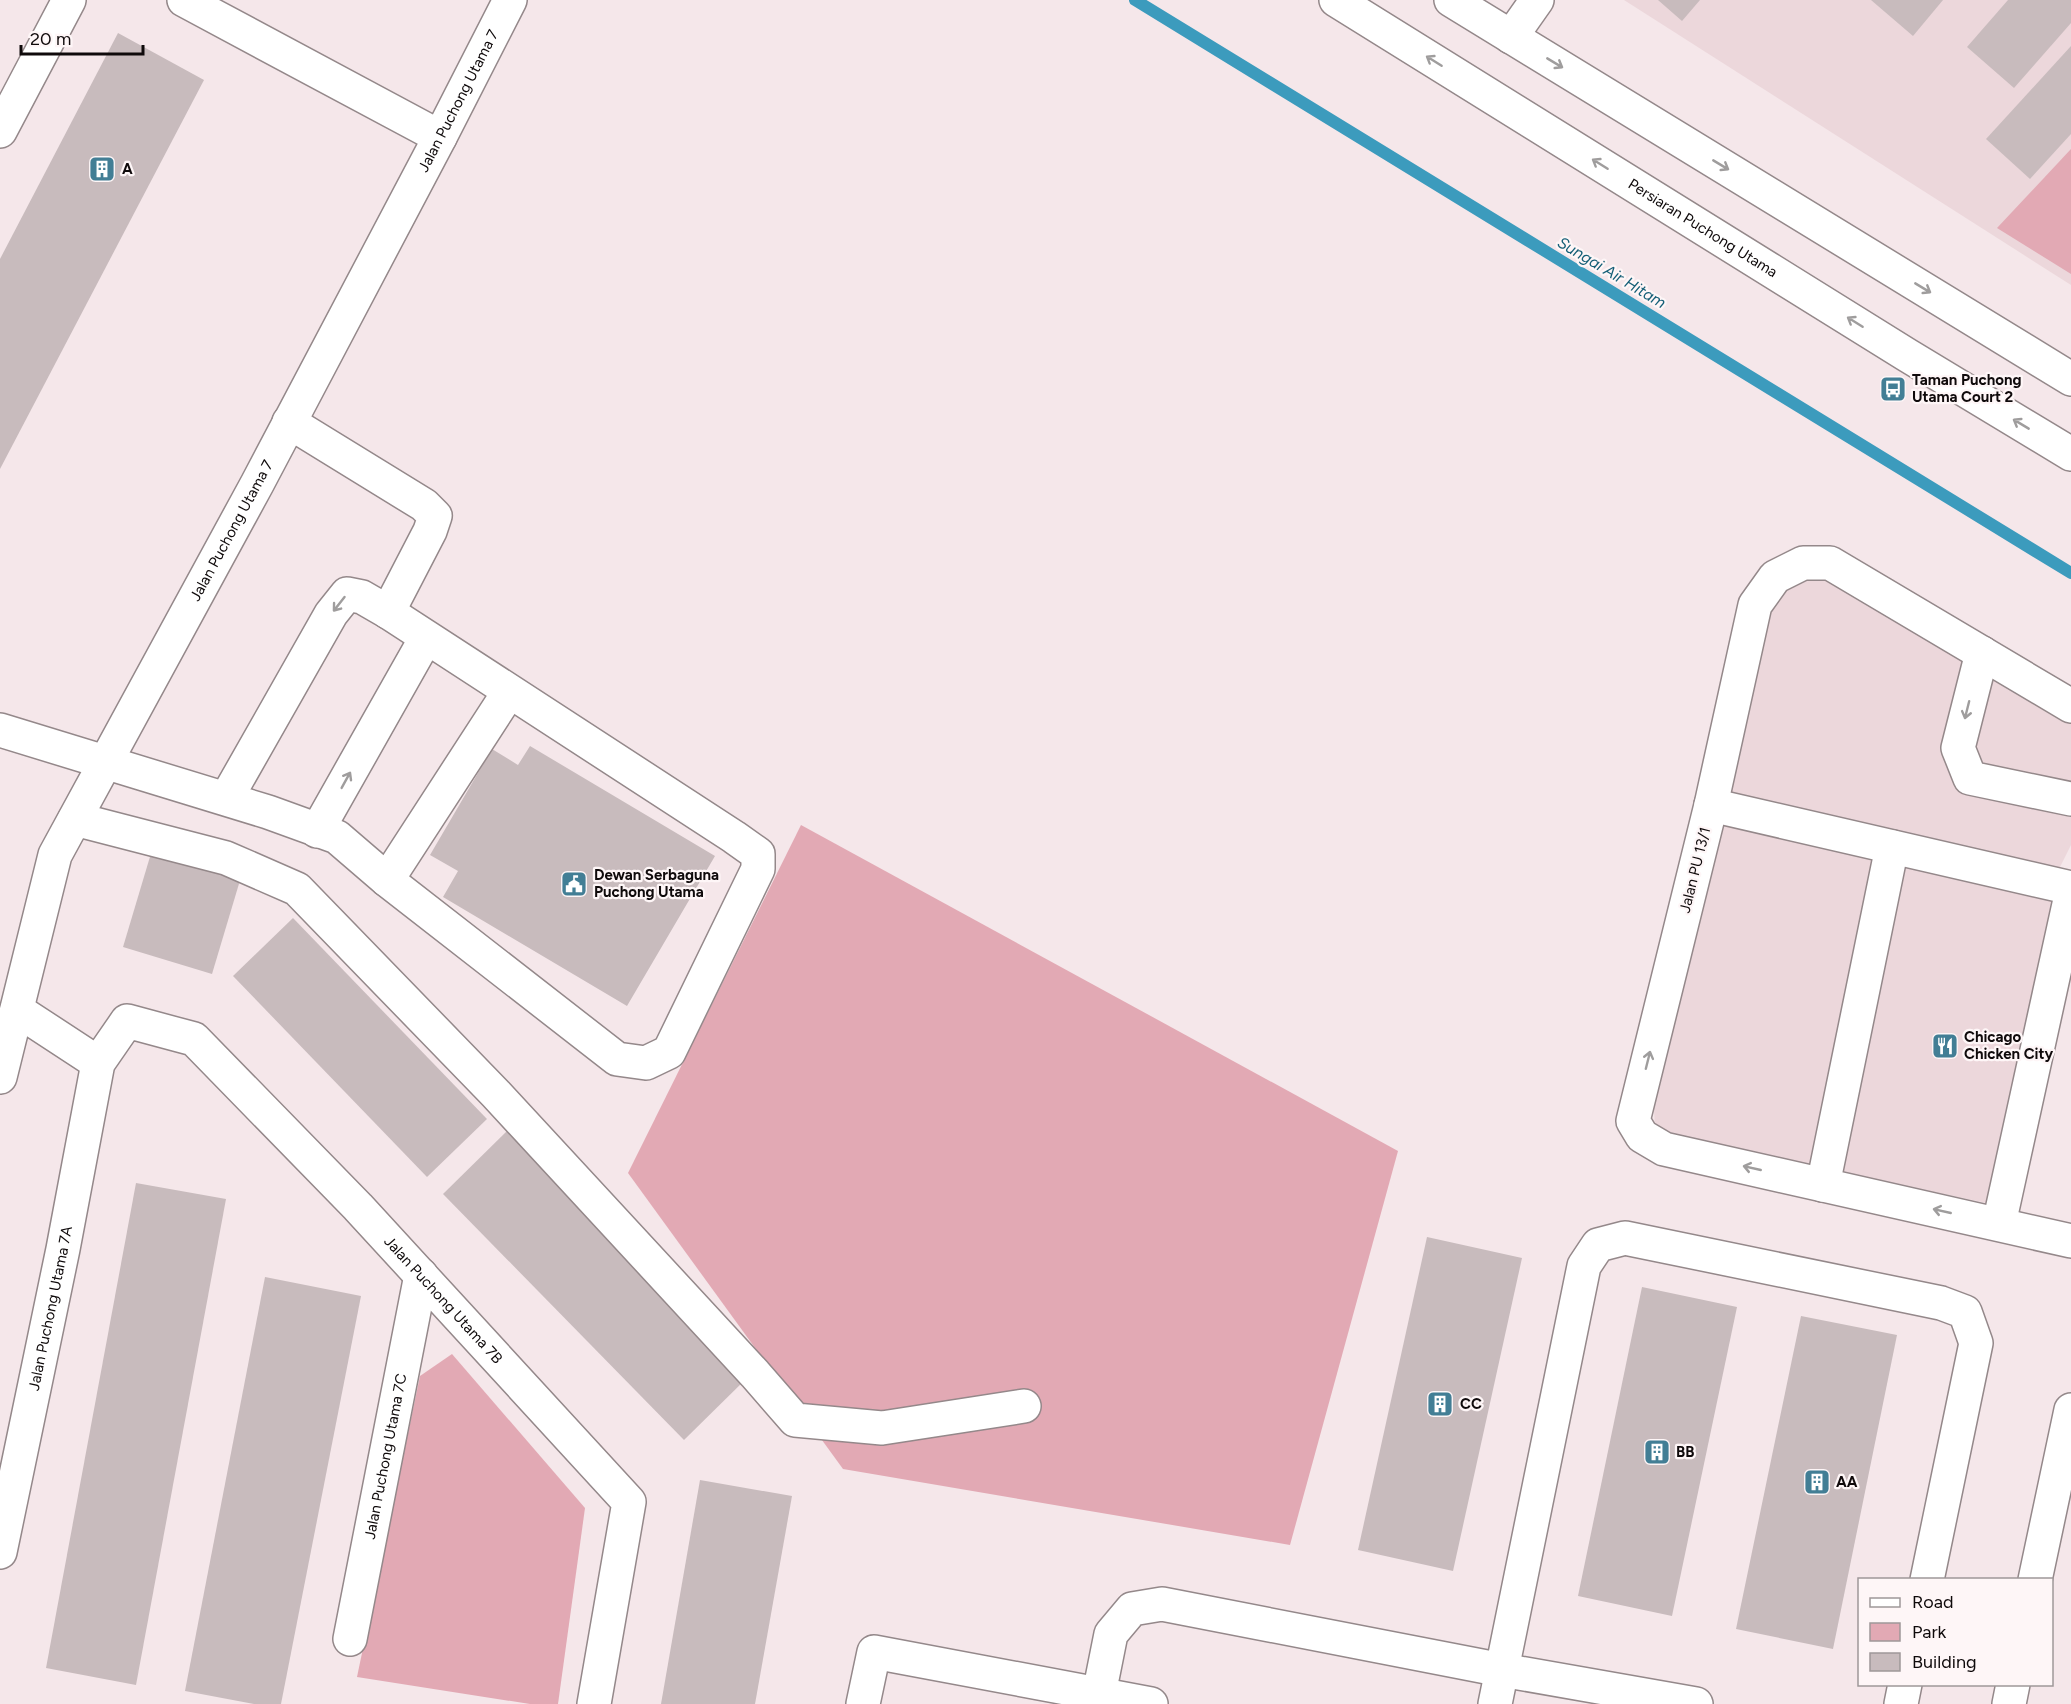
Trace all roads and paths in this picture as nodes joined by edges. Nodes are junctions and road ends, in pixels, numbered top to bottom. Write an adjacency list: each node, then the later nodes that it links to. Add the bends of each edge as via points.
1 (69, 0): 8 (street)
2 (184, 0): 9 (street)
3 (510, 0): 9 (street, Jalan Puchong Utama 7)
4 (1336, 0): 12 (street, Persiaran Puchong Utama, one-way to 4)
5 (1451, 0): 7 (street)
6 (1537, 0): 7 (street)
7 (1511, 37): 10 (street, one-way to 10)
8 (0, 131)
9 (440, 137): 11 (street, Jalan Puchong Utama 7)
10 (2071, 379)
11 (289, 422): 13 (street, via 424,505 435,516); 19 (street, Jalan Puchong Utama 7)
12 (2071, 454)
13 (388, 612): 14 (street); 20 (street, one-way to 20, via 362,597 347,594 331,614)
14 (426, 638): 16 (street); 24 (street, one-way to 14)
15 (1982, 653): 17 (street, Jalan PU 13/1); 21 (street, one-way to 21, via 1958,748 1970,778); 22 (street, Jalan PU 13/1, via 1830,563 1803,563 1775,577 1755,605)
16 (509, 692): 26 (street); 26 (street, via 758,854 758,869 669,1052 646,1063 617,1059)
17 (2071, 706)
18 (0, 730): 19 (street)
19 (105, 762): 20 (street); 23 (street, Jalan Puchong Utama 7)
20 (225, 799): 24 (street)
21 (2071, 799)
22 (1711, 805): 25 (street); 31 (street, Jalan PU 13/1, one-way to 22, via 1664,1149 1642,1136 1633,1121)
23 (75, 819): 28 (street, Jalan Puchong Utama 7, via 55,855); 35 (street, via 226,858 297,889 496,1094 795,1420 882,1428)
24 (317, 831): 26 (street, via 337,837)
25 (1892, 847): 27 (street); 31 (street)
26 (387, 880)
27 (2068, 919): 32 (street)
28 (17, 1010): 29 (street); 30 (street, Jalan Puchong Utama 7)
29 (98, 1063): 34 (street, Jalan Puchong Utama 7B, via 128,1021 194,1039); 37 (street, Jalan Puchong Utama 7A)
30 (0, 1077)
31 (1823, 1185): 32 (street, Jalan PU 13/1, one-way to 31)
32 (1999, 1224): 33 (street, Jalan PU 13/1)
33 (2071, 1241)
34 (421, 1275): 40 (street, Jalan Puchong Utama 7C); 45 (street, Jalan Puchong Utama 7B, via 628,1502)
35 (1024, 1406)
36 (2071, 1410): 39 (street)
37 (0, 1552)
38 (1927, 1578): 41 (street, via 1976,1343 1965,1312 1941,1303 1625,1238 1598,1245 1584,1266)
39 (2035, 1578)
40 (350, 1639)
41 (1502, 1670): 44 (street, via 1162,1604 1132,1609 1111,1634); 48 (street); 49 (street)
42 (1905, 1686): 50 (street)
43 (2013, 1686): 51 (street)
44 (1098, 1699): 46 (street, via 874,1652); 47 (street)
45 (594, 1704)
46 (863, 1704)
47 (1151, 1704)
48 (1495, 1704)
49 (1696, 1704)
50 (1902, 1704)
51 (2009, 1704)

